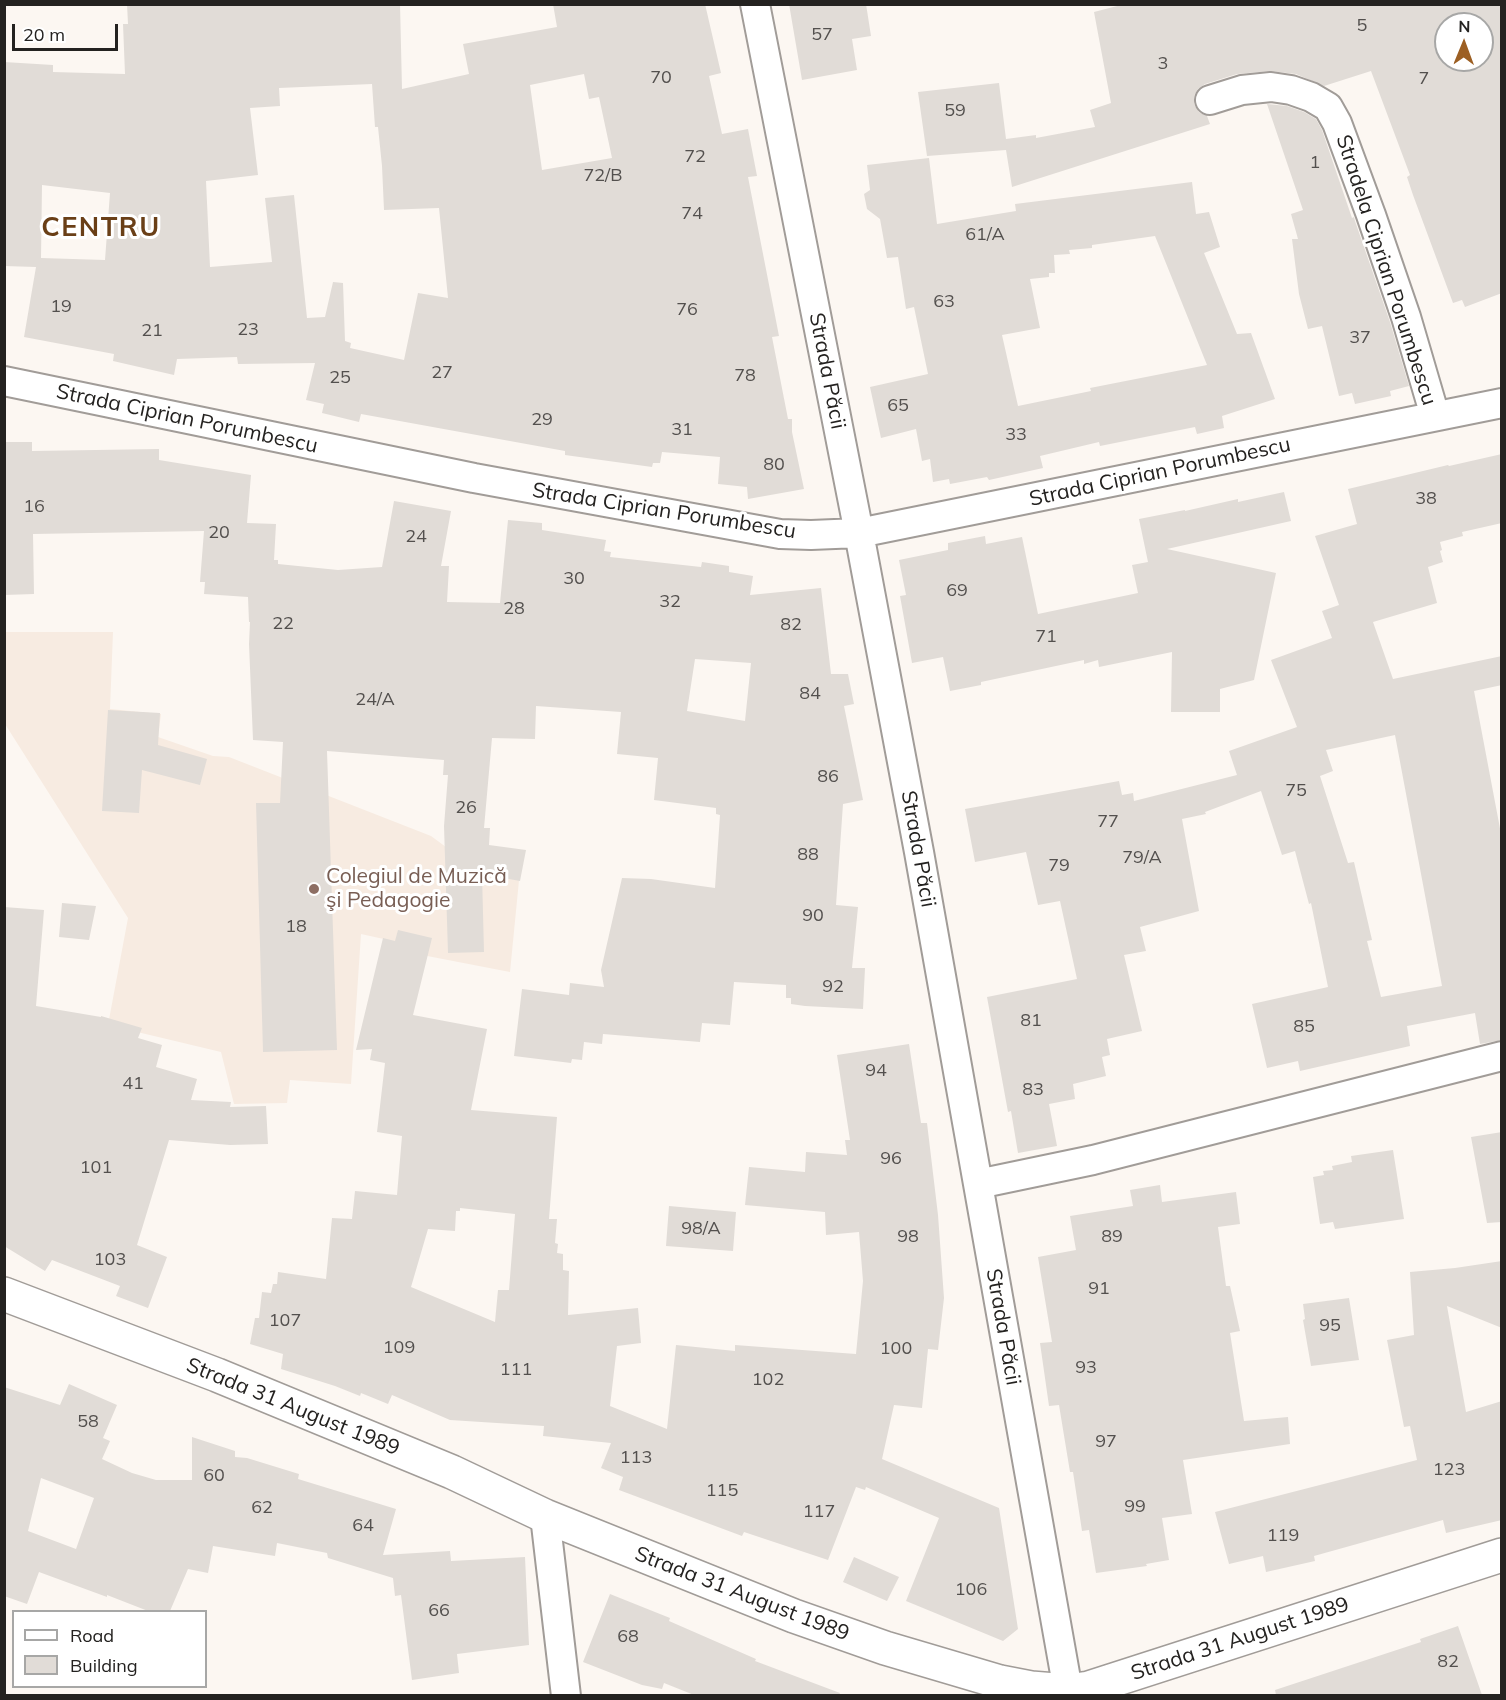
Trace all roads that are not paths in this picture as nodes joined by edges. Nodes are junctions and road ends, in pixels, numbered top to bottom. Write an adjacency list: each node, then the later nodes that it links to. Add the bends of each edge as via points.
1 (755, 4): 6 (street, Strada Păcii)
2 (1210, 100): 5 (street, Stradela Ciprian Porumbescu, via 1242,90 1271,87 1311,97 1328,107 1371,214)
3 (4, 381): 6 (street, Strada Ciprian Porumbescu, via 474,478 749,529 780,534)
4 (1502, 403): 5 (street, Strada Ciprian Porumbescu)
5 (1435, 416): 6 (street, Strada Ciprian Porumbescu)
6 (859, 533): 8 (street, Strada Păcii)
7 (1502, 1056): 8 (street, via 1093,1160)
8 (978, 1185): 12 (street, Strada Păcii)
9 (4, 1294): 10 (main road, Strada 31 August 1989, via 249,1388 452,1472)
10 (545, 1516): 12 (main road, Strada 31 August 1989, via 794,1616 885,1648 1000,1682); 13 (street)
11 (1502, 1555): 12 (main road, Strada 31 August 1989)
12 (1068, 1693)
13 (566, 1695)

